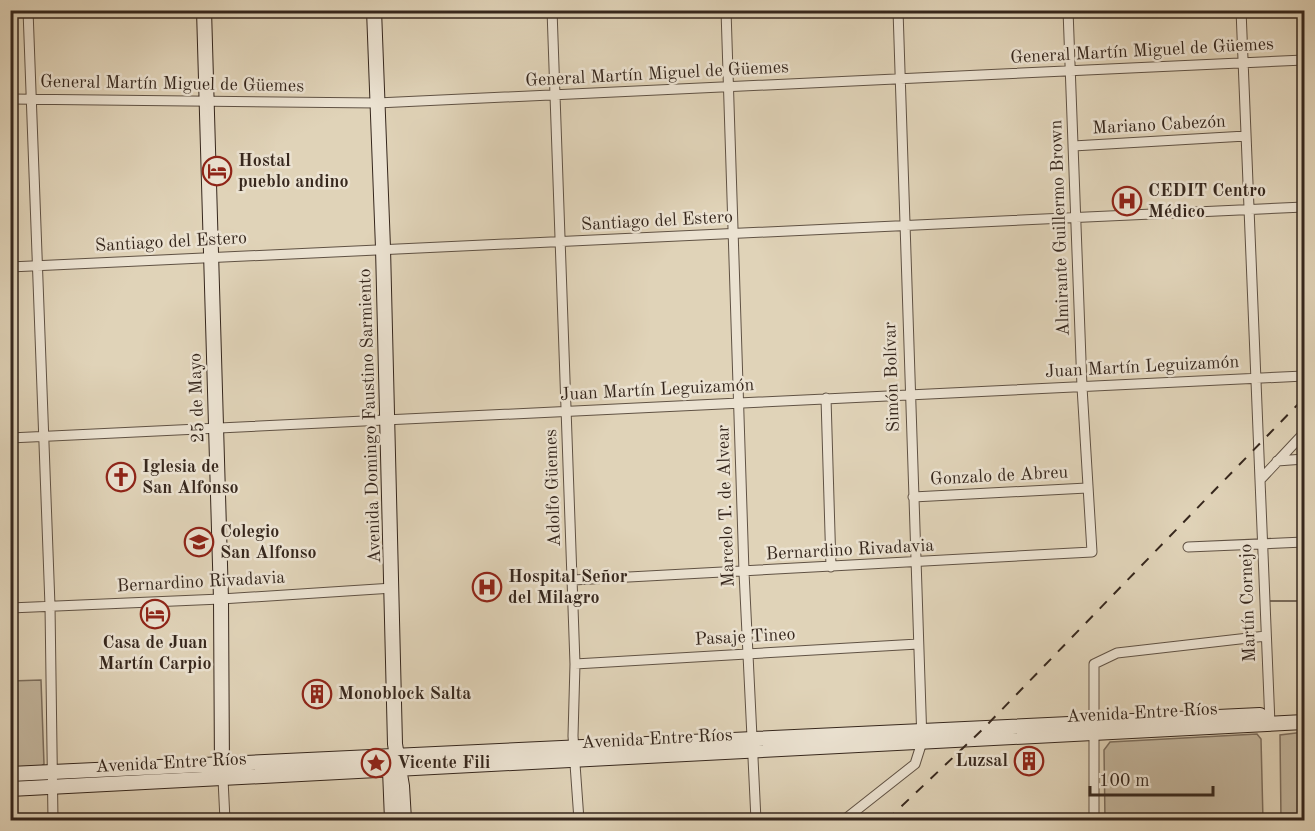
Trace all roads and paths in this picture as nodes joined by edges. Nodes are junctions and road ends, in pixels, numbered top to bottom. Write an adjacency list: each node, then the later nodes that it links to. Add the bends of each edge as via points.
1 (28, 10): 15 (street)
2 (204, 10): 17 (main road, 25 de Mayo)
3 (374, 10): 18 (main road, Avenida Domingo Faustino Sarmiento)
4 (552, 10): 14 (street, Adolfo Güemes)
5 (726, 10): 13 (street, Marcelo T. de Alvear)
6 (898, 10): 12 (street, Simón Bolívar)
7 (1068, 10): 11 (street, Almirante Guillermo Brown)
8 (1241, 10): 10 (street, Martín Cornejo)
9 (1305, 60): 10 (street, General Martín Miguel de Güemes)
10 (1243, 63): 11 (street, General Martín Miguel de Güemes); 19 (street, Martín Cornejo)
11 (1071, 71): 12 (street, General Martín Miguel de Güemes); 20 (street, Almirante Guillermo Brown)
12 (900, 78): 13 (street, General Martín Miguel de Güemes); 24 (street, Simón Bolívar)
13 (729, 87): 14 (street, General Martín Miguel de Güemes); 25 (street, Marcelo T. de Alvear)
14 (555, 95): 18 (street, General Martín Miguel de Güemes); 26 (street, Adolfo Güemes)
15 (30, 98): 16 (street, General Martín Miguel de Güemes); 17 (street, General Martín Miguel de Güemes); 29 (street)
16 (10, 99)
17 (206, 102): 18 (street, General Martín Miguel de Güemes); 28 (main road, 25 de Mayo)
18 (377, 103): 27 (main road, Avenida Domingo Faustino Sarmiento)
19 (1246, 136): 20 (street, Mariano Cabezón); 22 (street, Martín Cornejo)
20 (1073, 146): 23 (street, Almirante Guillermo Brown)
21 (1305, 207): 22 (street, Santiago del Estero)
22 (1249, 210): 23 (street, Santiago del Estero); 32 (street, Martín Cornejo)
23 (1075, 218): 24 (street, Santiago del Estero); 33 (street, Almirante Guillermo Brown)
24 (905, 227): 25 (street, Santiago del Estero); 34 (street, Simón Bolívar)
25 (734, 234): 26 (street, Santiago del Estero); 36 (street, Marcelo T. de Alvear)
26 (560, 242): 27 (street, Santiago del Estero); 37 (street, Adolfo Güemes)
27 (383, 248): 28 (street, Santiago del Estero); 38 (main road, Avenida Domingo Faustino Sarmiento)
28 (211, 257): 29 (street, Santiago del Estero); 39 (main road, 25 de Mayo)
29 (36, 266): 30 (street, Santiago del Estero); 41 (street)
30 (10, 267)
31 (1305, 376): 32 (street, Juan Martín Leguizamón)
32 (1255, 377): 33 (street, Juan Martín Leguizamón); 45 (street, Martín Cornejo)
33 (1082, 387): 34 (street, Juan Martín Leguizamón); 46 (street, Almirante Guillermo Brown)
34 (909, 394): 35 (street, Juan Martín Leguizamón); 47 (street, Simón Bolívar)
35 (826, 398): 36 (street, Juan Martín Leguizamón); 53 (street)
36 (739, 402): 37 (street, Juan Martín Leguizamón); 54 (street, Marcelo T. de Alvear)
37 (566, 411): 38 (street, Juan Martín Leguizamón); 55 (street, Adolfo Güemes)
38 (388, 421): 39 (street, Juan Martín Leguizamón); 56 (main road, Avenida Domingo Faustino Sarmiento)
39 (216, 428): 41 (street, Juan Martín Leguizamón); 57 (main road, 25 de Mayo)
40 (1305, 434): 44 (street)
41 (44, 436): 42 (street, Juan Martín Leguizamón); 58 (street)
42 (10, 438)
43 (1305, 459): 44 (street)
44 (1277, 461): 45 (street)
45 (1260, 480): 49 (street, Martín Cornejo)
46 (1087, 488): 47 (street, Gonzalo de Abreu); 51 (street, Almirante Guillermo Brown)
47 (913, 497): 52 (street, Simón Bolívar)
48 (1305, 542): 49 (street)
49 (1262, 544): 50 (street); 60 (street, Martín Cornejo)
50 (1188, 547)
51 (1092, 552): 52 (street, Bernardino Rivadavia)
52 (915, 563): 53 (street, Bernardino Rivadavia); 61 (street, Simón Bolívar)
53 (831, 567): 54 (street, Bernardino Rivadavia)
54 (744, 573): 55 (street, Bernardino Rivadavia); 62 (street, Marcelo T. de Alvear)
55 (573, 580): 63 (street, Adolfo Güemes)
56 (393, 588): 57 (street, Bernardino Rivadavia); 73 (main road, Avenida Domingo Faustino Sarmiento)
57 (221, 599): 58 (street, Bernardino Rivadavia); 72 (main road, 25 de Mayo)
58 (50, 606): 59 (street, Bernardino Rivadavia); 74 (street)
59 (10, 608)
60 (1266, 636): 65 (street, Martín Cornejo); 67 (street, via 1117,653 1094,664)
61 (918, 644): 62 (street, Pasaje Tineo); 68 (street, Simón Bolívar)
62 (748, 654): 63 (street, Pasaje Tineo); 70 (street, Marcelo T. de Alvear)
63 (575, 664): 69 (street, Adolfo Güemes)
64 (1305, 713): 65 (main road, Avenida Entre Ríos)
65 (1269, 719): 66 (main road, Avenida Entre Ríos); 67 (main road, Avenida Entre Ríos)
66 (1305, 722)
67 (1092, 729): 68 (main road, Avenida Entre Ríos); 87 (street)
68 (922, 736): 70 (main road, Avenida Entre Ríos); 85 (street, via 915,764)
69 (574, 745): 70 (main road, Avenida Entre Ríos); 71 (street, Adolfo Güemes); 73 (main road, Avenida Entre Ríos)
70 (752, 746): 71 (main road, Avenida Entre Ríos); 84 (street, Marcelo T. de Alvear)
71 (575, 761): 73 (main road, Avenida Entre Ríos); 83 (street, Adolfo Güemes)
72 (222, 764): 73 (main road, Avenida Entre Ríos); 74 (main road, Avenida Entre Ríos); 76 (main road, 25 de Mayo)
73 (395, 765): 76 (main road, Avenida Entre Ríos); 81 (main road, Avenida Domingo Faustino Sarmiento); 82 (main road, Avenida Domingo Faustino Sarmiento)
74 (51, 772): 75 (main road, Avenida Entre Ríos); 77 (street)
75 (10, 774)
76 (223, 779): 77 (main road, Avenida Entre Ríos); 80 (street, 25 de Mayo)
77 (51, 787): 78 (main road, Avenida Entre Ríos); 79 (street)
78 (10, 789)
79 (53, 820)
80 (225, 820)
81 (392, 820)
82 (404, 820)
83 (579, 820)
84 (756, 820)
85 (844, 820)
86 (1060, 820): 87 (street)
87 (1094, 820)

